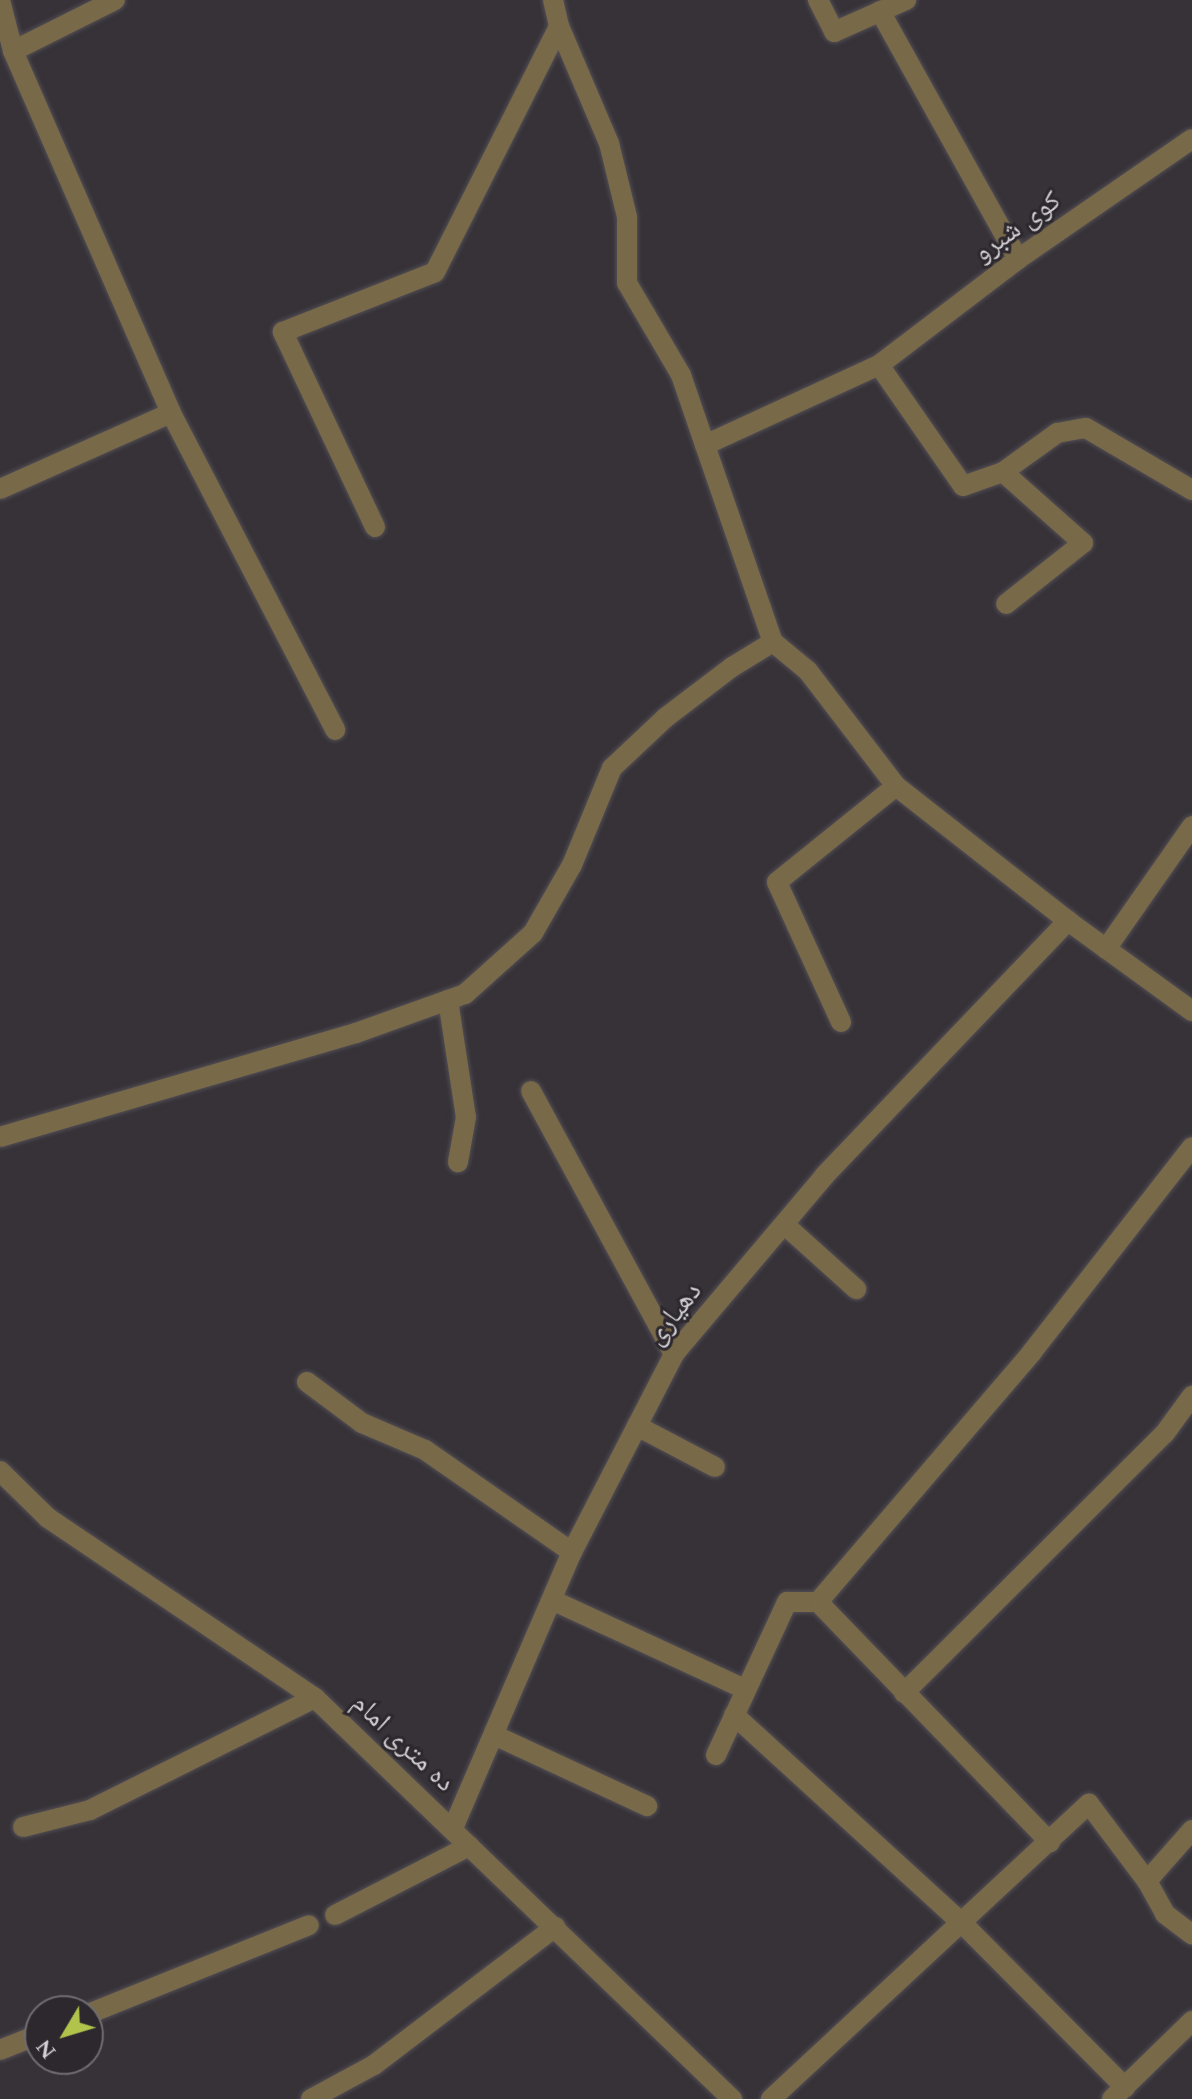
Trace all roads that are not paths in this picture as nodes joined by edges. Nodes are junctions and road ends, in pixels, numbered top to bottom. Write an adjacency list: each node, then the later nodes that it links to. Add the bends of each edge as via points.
1 (0, 0): 8 (street)
2 (115, 0): 8 (street)
3 (553, 0): 7 (street)
4 (818, 0): 6 (street, via 834,32)
5 (906, 0): 6 (street)
6 (880, 11): 10 (street)
7 (559, 26): 13 (street, via 609,143 627,217 627,283 681,375); 17 (street, via 435,272 283,332)
8 (13, 51): 12 (street)
9 (1192, 139): 10 (street, کوی شبرو)
10 (1018, 259): 11 (street, کوی شبرو)
11 (879, 365): 13 (street, کوی شبرو); 14 (street, via 963,486)
12 (171, 413): 15 (street); 20 (street)
13 (705, 445): 19 (street)
14 (1003, 472): 16 (street, via 1057,433 1086,428); 18 (street, via 1083,543)
15 (0, 489)
16 (1192, 490)
17 (375, 527)
18 (1006, 604)
19 (773, 642): 21 (street, via 808,671); 25 (street, via 665,718 612,768 572,865 533,933 465,994)
20 (335, 730)
21 (896, 786): 23 (street); 27 (street, via 777,882)
22 (1192, 826): 24 (street)
23 (1068, 921): 24 (street); 32 (street, دهیاری, via 825,1175)
24 (1106, 949): 26 (street)
25 (448, 1000): 29 (street, via 356,1033); 31 (street, via 466,1117)
26 (1192, 1011)
27 (841, 1022)
28 (531, 1091): 34 (street)
29 (0, 1137)
30 (1192, 1147): 42 (street, via 1032,1352)
31 (458, 1162)
32 (785, 1225): 33 (street); 34 (street, دهیاری)
33 (856, 1289)
34 (674, 1354): 37 (street, دهیاری)
35 (307, 1382): 40 (street, via 362,1423 425,1450)
36 (1192, 1396): 44 (street, via 1165,1433)
37 (637, 1426): 38 (street); 40 (street, دهیاری)
38 (715, 1467)
39 (0, 1471): 45 (street, ده متری امام, via 48,1518)
40 (572, 1552): 41 (street, دهیاری)
41 (552, 1600): 43 (street); 47 (street, دهیاری)
42 (818, 1602): 43 (street, via 787,1602); 44 (street)
43 (745, 1689): 46 (street)
44 (904, 1693): 53 (street)
45 (315, 1698): 50 (street, via 90,1810); 51 (street, ده متری امام)
46 (734, 1715): 48 (street); 57 (street)
47 (494, 1735): 49 (street); 51 (street, دهیاری)
48 (716, 1755)
49 (647, 1806)
50 (23, 1827)
51 (453, 1828): 54 (street, ده متری امام)
52 (1192, 1830): 55 (street)
53 (1050, 1842): 55 (street, via 1089,1804); 57 (street)
54 (469, 1846): 56 (street); 59 (street, ده متری امام)
55 (1147, 1881): 60 (street, via 1165,1914)
56 (335, 1915)
57 (961, 1922): 65 (street); 68 (street)
58 (309, 1925): 61 (street)
59 (555, 1927): 66 (street, via 374,2065); 67 (street, ده متری امام)
60 (1192, 1934)
61 (104, 2008)
62 (1192, 2021): 65 (street)
63 (24, 2040): 64 (street)
64 (0, 2050)
65 (1119, 2093)
66 (311, 2099)
67 (732, 2099)
68 (771, 2099)

